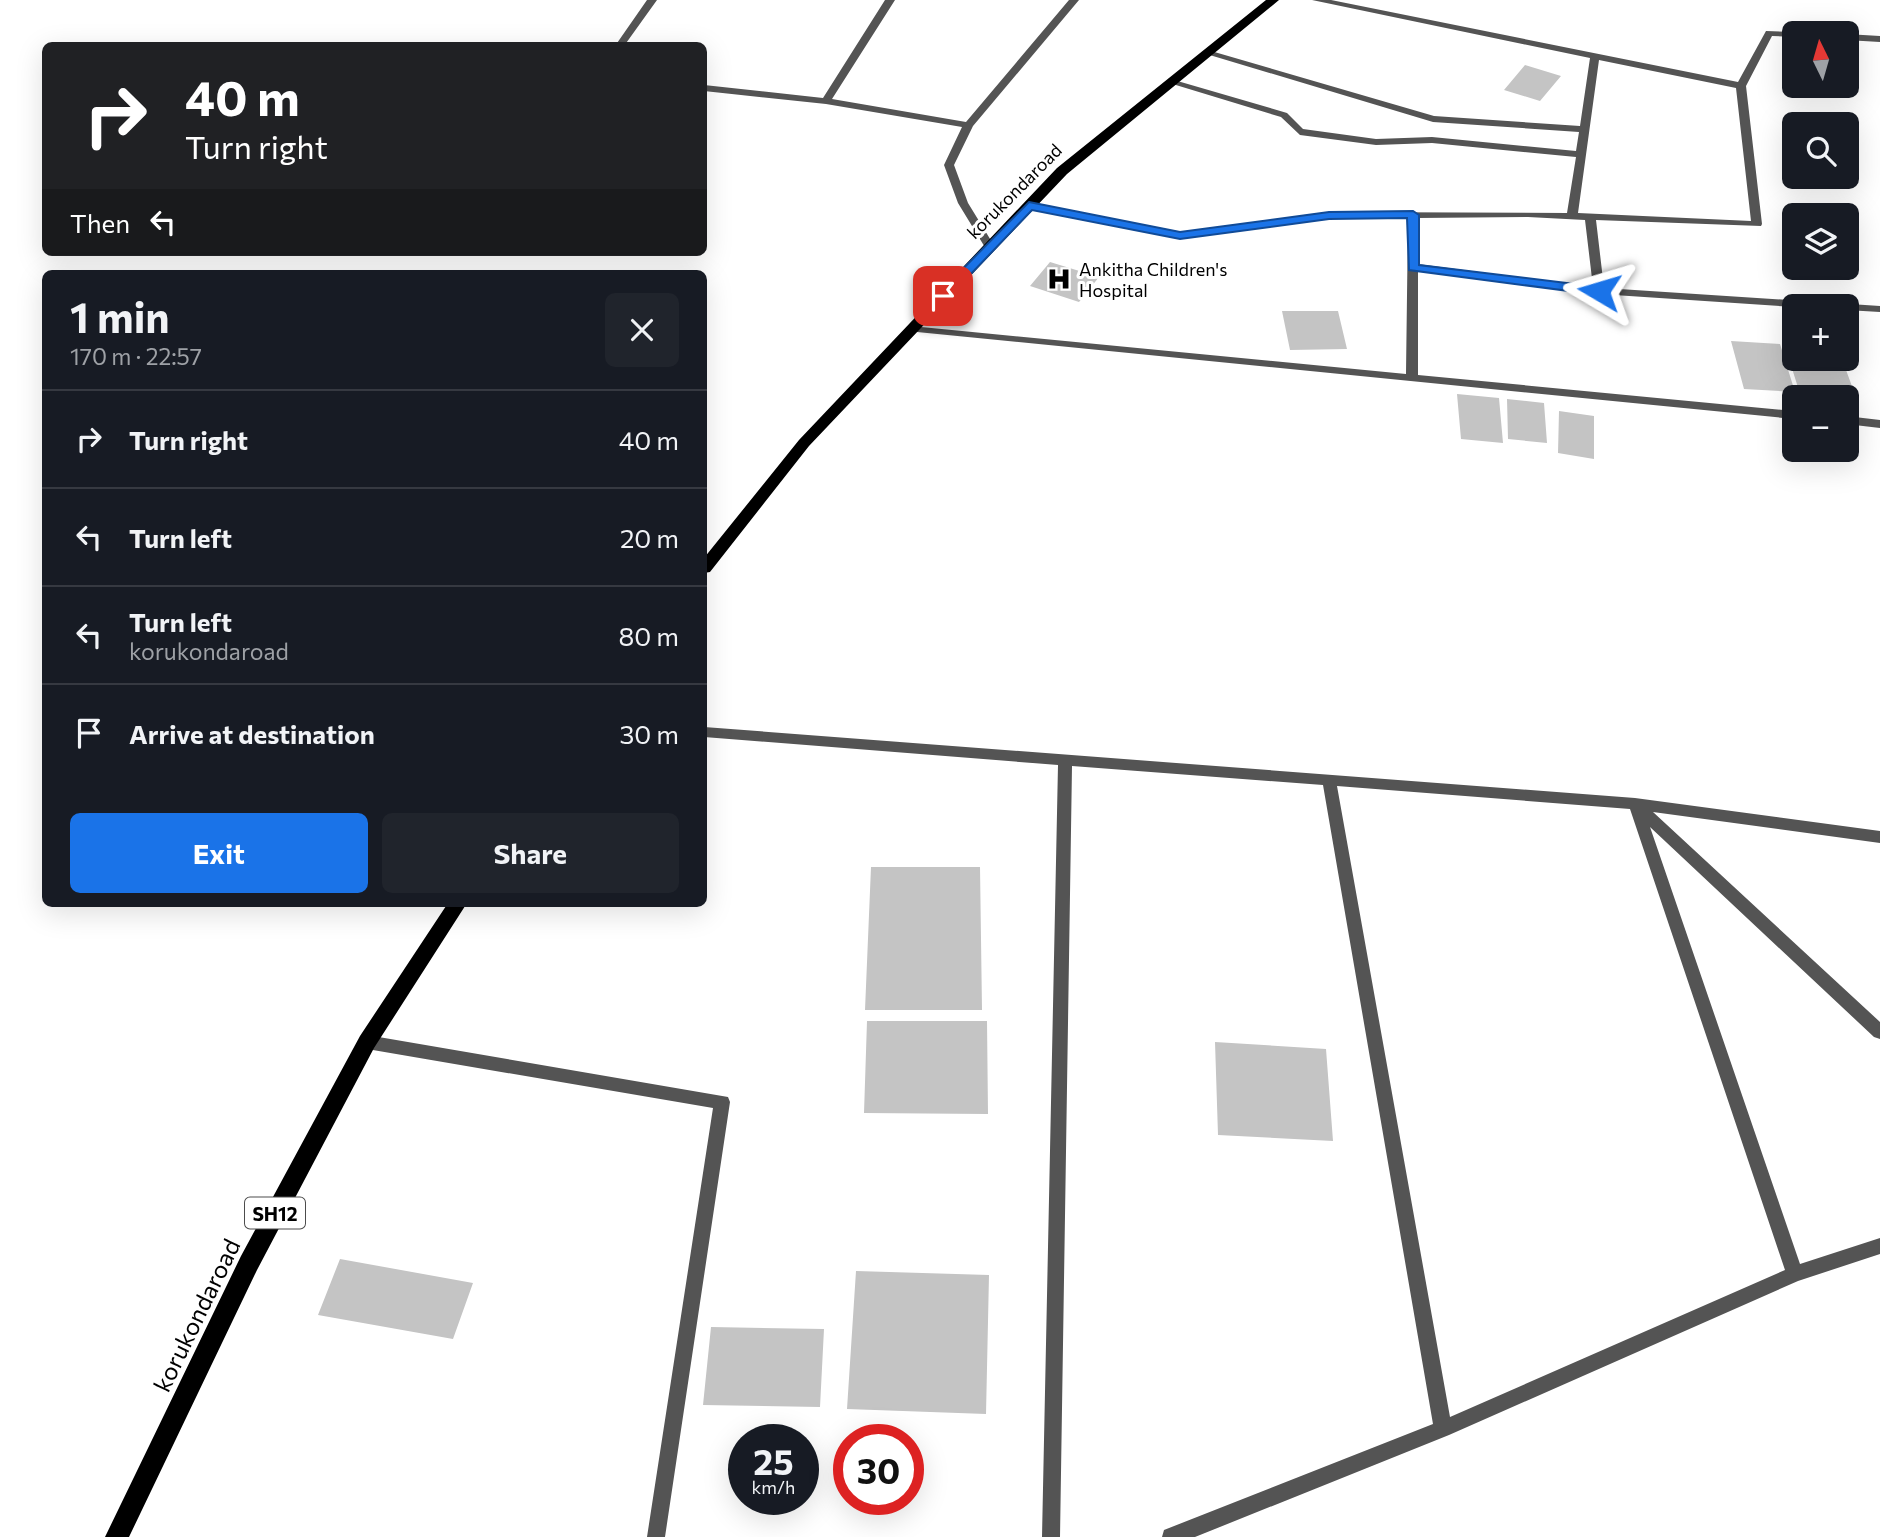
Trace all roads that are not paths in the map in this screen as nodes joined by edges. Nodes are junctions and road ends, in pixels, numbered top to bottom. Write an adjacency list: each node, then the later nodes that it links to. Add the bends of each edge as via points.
1 (652, 0): 9 (street)
2 (890, 0): 15 (street)
3 (1074, 0): 16 (street)
4 (1273, 0): 10 (main road, korukondaroad)
5 (1317, 0): 11 (street)
6 (1782, 34): 13 (street, via 1769,33)
7 (1859, 38): 8 (street)
8 (1880, 39)
9 (622, 42)
10 (1208, 52): 12 (main road, korukondaroad); 17 (street, via 1433,119)
11 (1595, 57): 13 (street); 17 (street)
12 (1171, 82): 18 (street, via 1284,115 1300,132 1376,142 1432,140); 19 (main road, korukondaroad, via 1062,171)
13 (1741, 86): 22 (street, via 1757,224)
14 (707, 88): 15 (street)
15 (826, 101): 16 (street)
16 (968, 125): 23 (street, via 949,165 964,203)
17 (1584, 129): 18 (street)
18 (1581, 154): 21 (street)
19 (1029, 206): 20 (street, via 1180,236 1329,215); 23 (main road, korukondaroad)
20 (1413, 215): 21 (street); 24 (street)
21 (1572, 216): 22 (street)
22 (1590, 216): 25 (street)
23 (990, 247): 27 (main road, korukondaroad)
24 (1413, 268): 25 (street); 28 (street)
25 (1599, 291): 26 (street)
26 (1880, 309)
27 (911, 329): 28 (street); 32 (main road, korukondaroad, via 804,443)
28 (1412, 377): 29 (street)
29 (1782, 414)
30 (1859, 422): 31 (street)
31 (1880, 424)
32 (707, 564)
33 (707, 732): 34 (street)
34 (1065, 761): 35 (street); 46 (street)
35 (1329, 782): 36 (street); 43 (street)
36 (1635, 804): 37 (street); 39 (street); 42 (street)
37 (1880, 837)
38 (455, 907): 40 (main road, korukondaroad / SH12)
39 (1880, 1032)
40 (367, 1042): 44 (main road, korukondaroad / SH12, via 249,1263); 45 (street, via 722,1102)
41 (1880, 1245): 42 (street)
42 (1796, 1274): 43 (street)
43 (1443, 1429): 47 (street)
44 (117, 1537)
45 (656, 1537)
46 (1051, 1537)
47 (1171, 1537)

